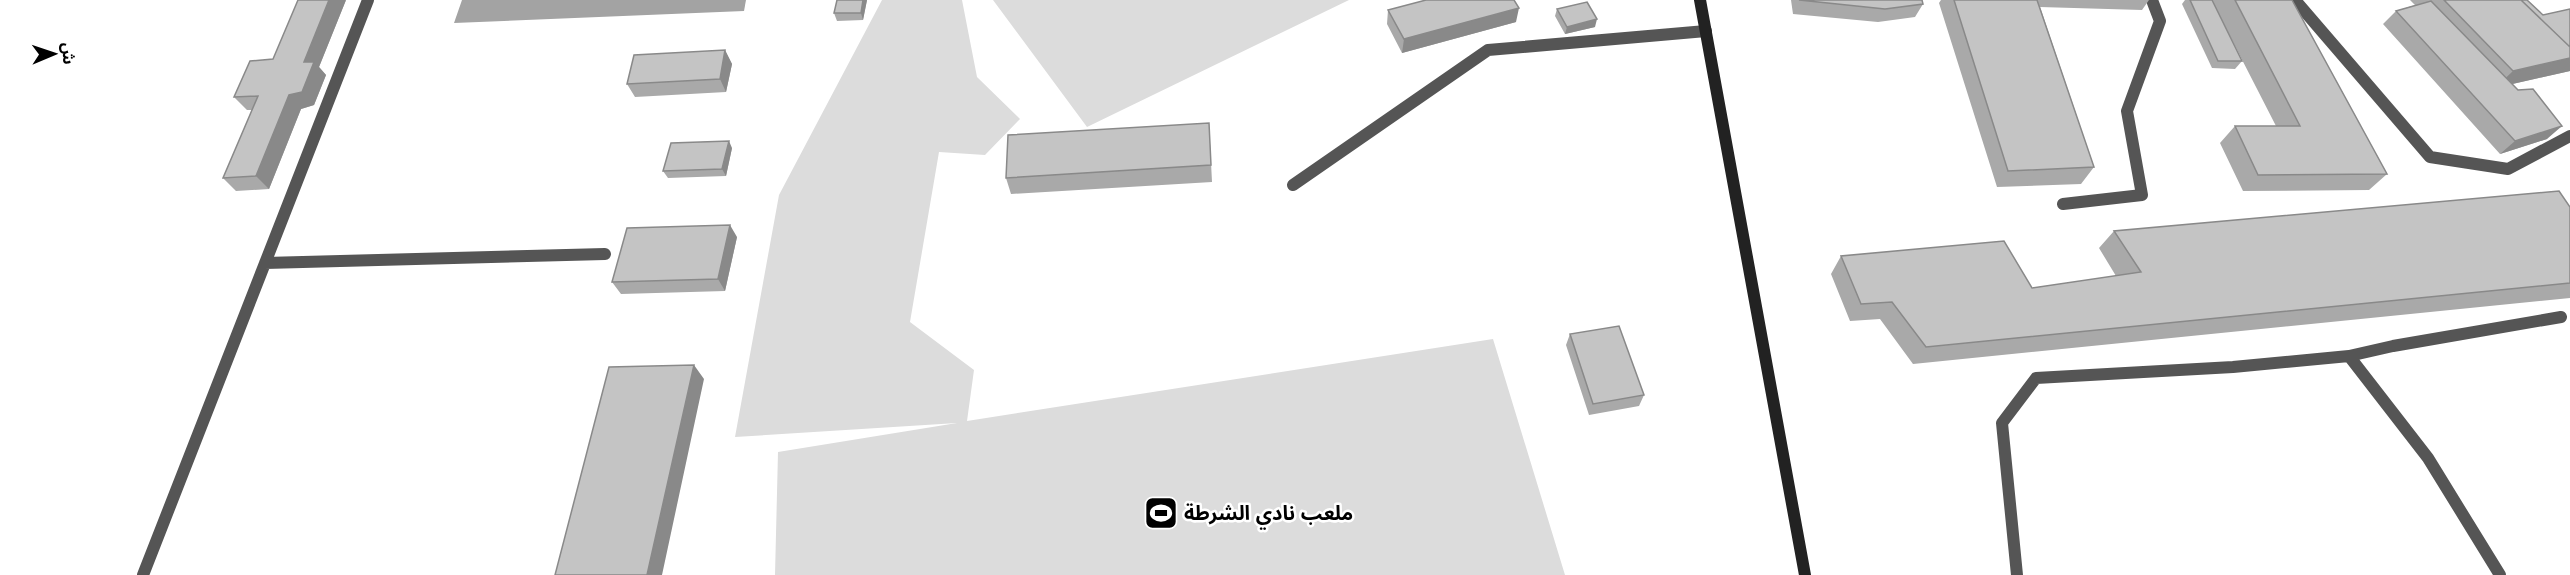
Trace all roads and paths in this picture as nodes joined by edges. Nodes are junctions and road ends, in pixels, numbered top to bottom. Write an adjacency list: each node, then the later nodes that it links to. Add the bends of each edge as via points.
1 (369, 0): 10 (lane)
2 (1700, 0): 5 (main road)
3 (2152, 0): 8 (lane, via 2160,21 2127,111 2142,195)
4 (2295, 0): 6 (lane, via 2430,156 2508,169)
5 (1706, 31): 7 (lane, via 1488,50); 14 (main road)
6 (2570, 136)
7 (1293, 184)
8 (2064, 204)
9 (605, 254): 10 (lane)
10 (265, 263): 13 (lane)
11 (2561, 317): 12 (lane)
12 (2349, 356): 15 (lane, via 2036,378 2002,423); 16 (lane, via 2428,458)
13 (143, 575)
14 (1805, 575)
15 (2018, 575)
16 (2500, 575)

